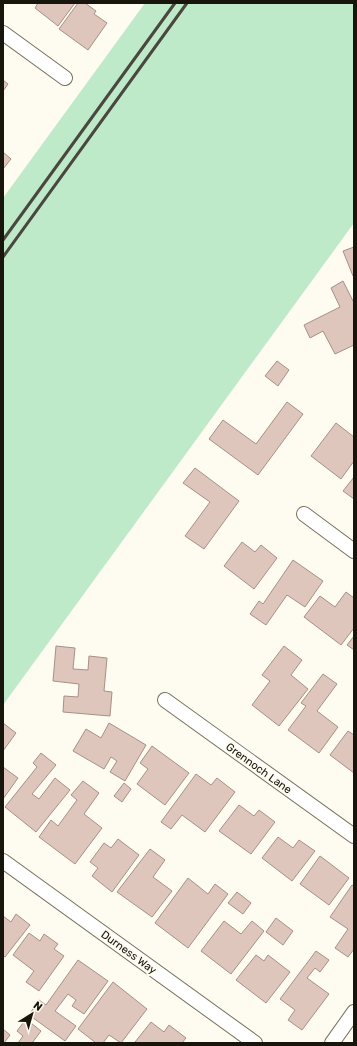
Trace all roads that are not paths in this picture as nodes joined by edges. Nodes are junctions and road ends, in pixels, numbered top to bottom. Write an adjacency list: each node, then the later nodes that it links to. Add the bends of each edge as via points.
1 (3, 33): 2 (street)
2 (65, 78)
3 (304, 514): 4 (street)
4 (354, 551)
5 (164, 700): 6 (street, Grennoch Lane)
6 (354, 836)
7 (3, 861): 9 (street, Durness Way)
8 (354, 1012): 10 (street)
9 (255, 1043)
10 (332, 1043)

